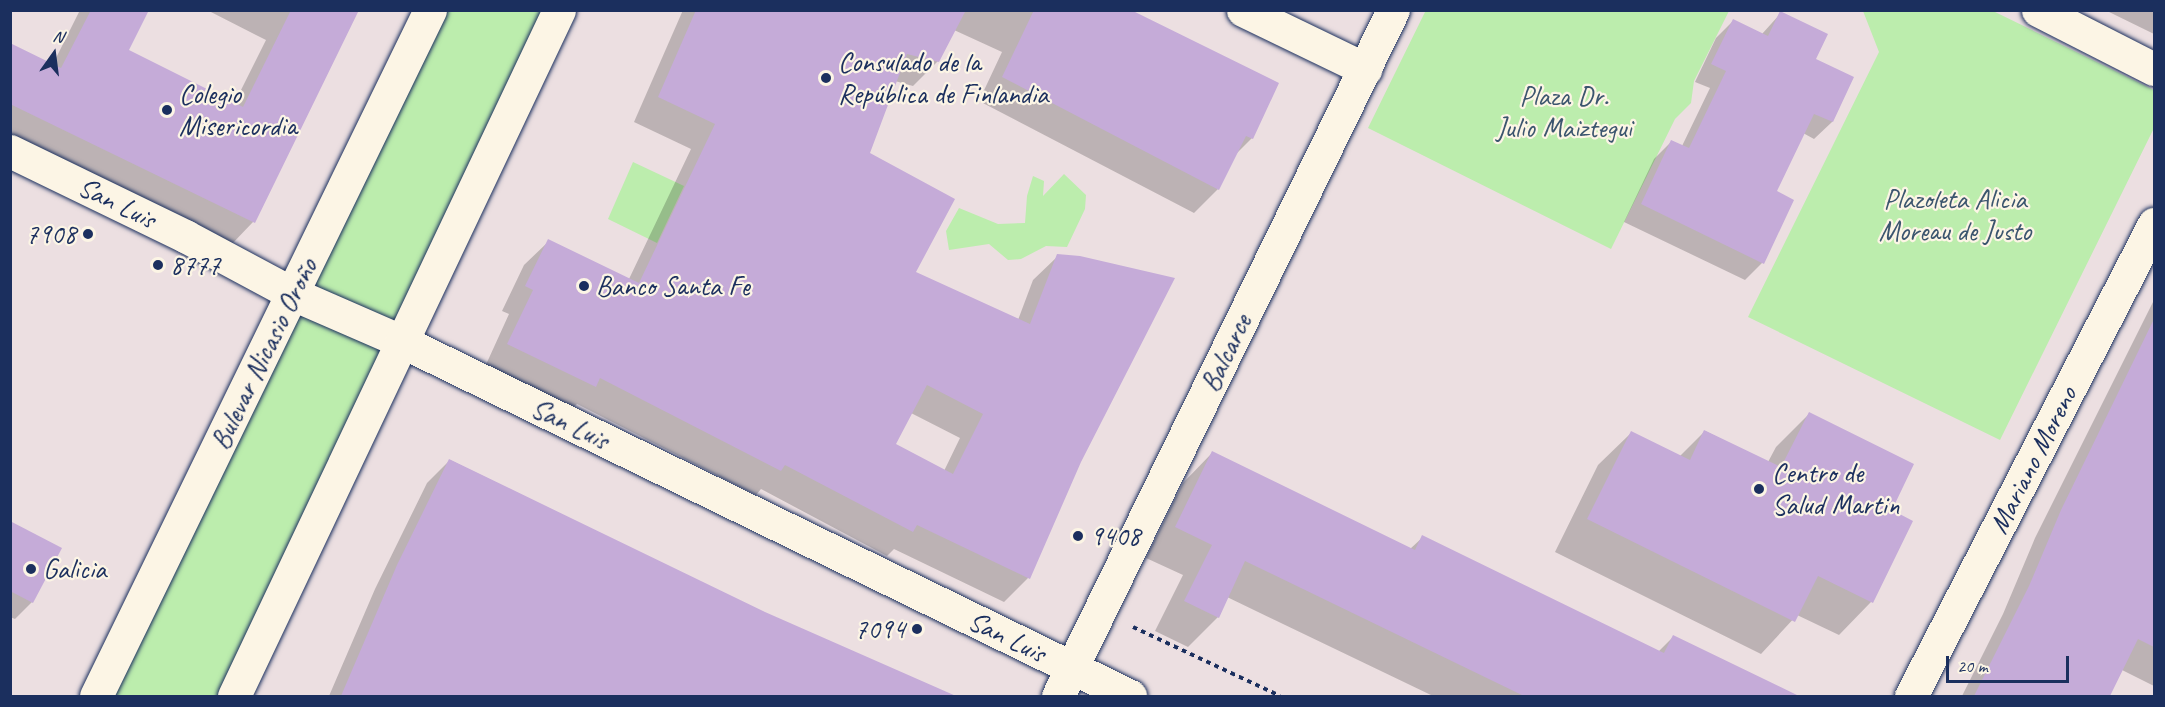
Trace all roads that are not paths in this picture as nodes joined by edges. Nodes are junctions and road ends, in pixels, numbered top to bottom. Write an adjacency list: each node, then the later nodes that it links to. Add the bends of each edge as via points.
1 (430, 10): 10 (street, Bulevar Nicasio Oroño)
2 (559, 10): 11 (street)
3 (1244, 10): 6 (street)
4 (1393, 10): 6 (street, Balcarce)
5 (2038, 10): 7 (street)
6 (1365, 69): 12 (street, Balcarce)
7 (2154, 69)
8 (10, 151): 10 (street, San Luis, via 185,236)
9 (2154, 224): 16 (street, Mariano Moreno)
10 (293, 294): 11 (street, San Luis); 13 (street, Bulevar Nicasio Oroño)
11 (400, 341): 12 (street, San Luis); 14 (street)
12 (1065, 682): 15 (street, San Luis)
13 (96, 696)
14 (234, 696)
15 (1130, 696)
16 (1911, 696)

